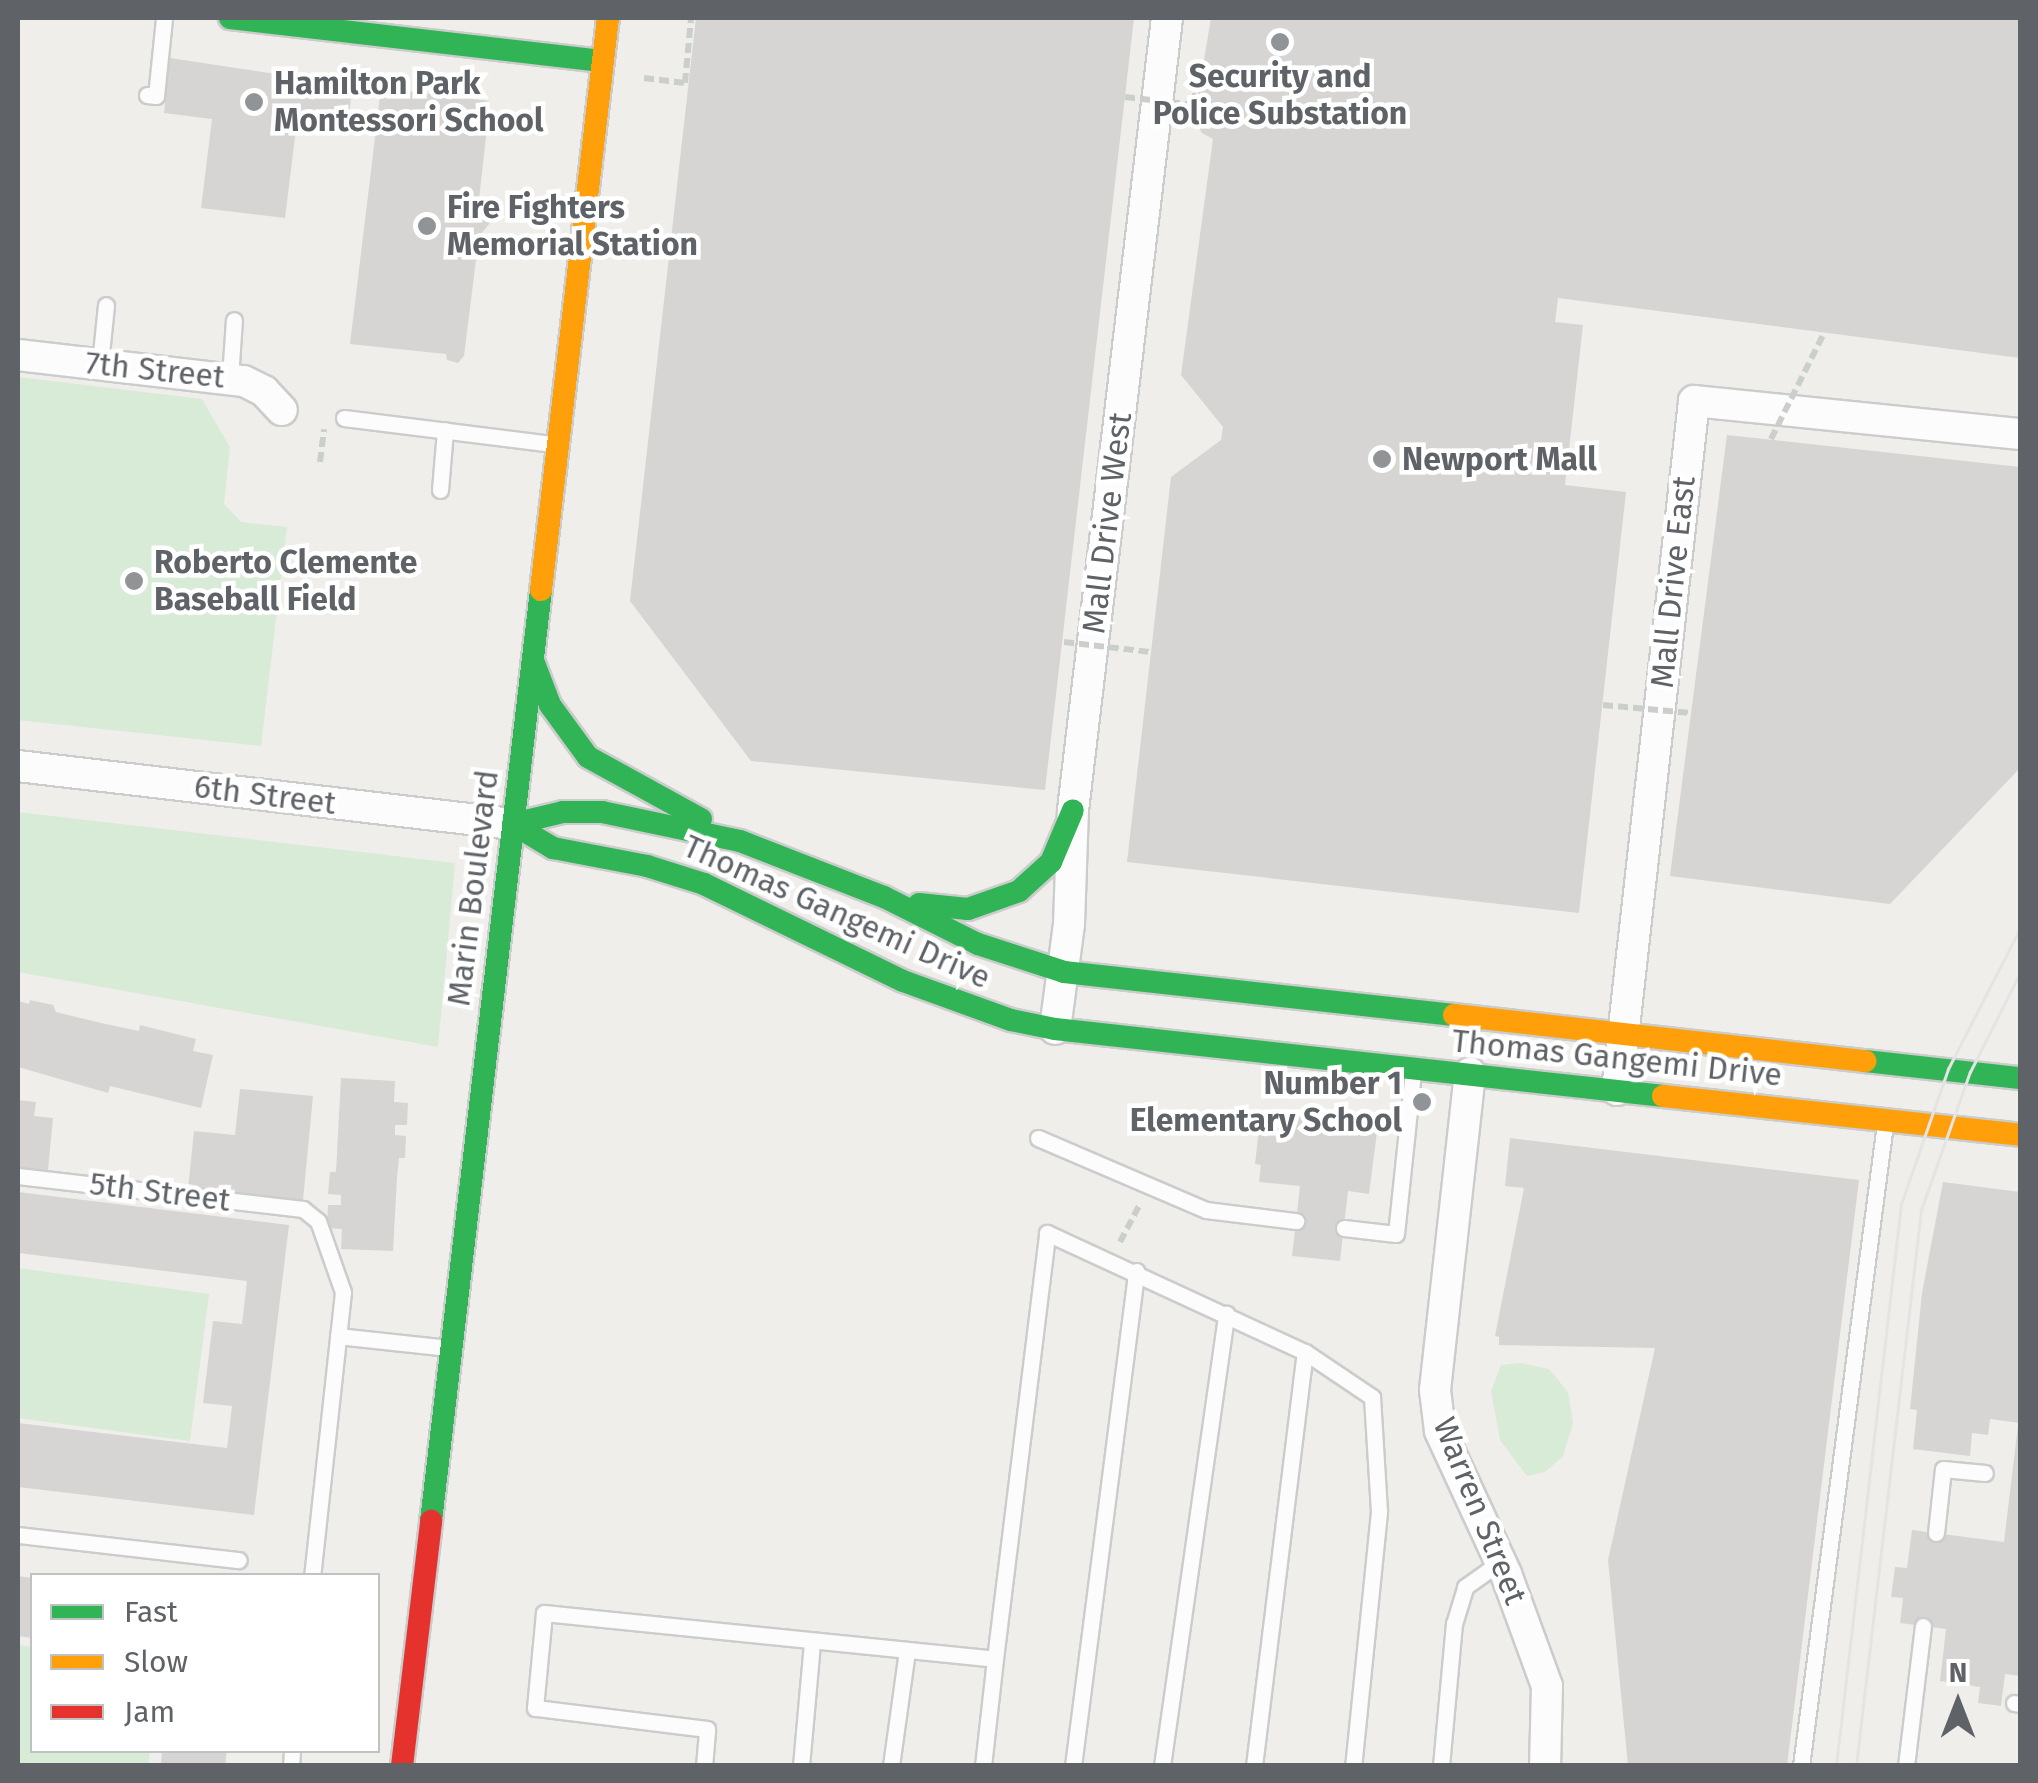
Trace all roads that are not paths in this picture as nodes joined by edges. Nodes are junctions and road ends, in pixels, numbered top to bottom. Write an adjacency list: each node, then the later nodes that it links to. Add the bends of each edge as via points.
1 (164, 18): 6 (lane, via 156,96)
2 (230, 18): 5 (street)
3 (608, 18): 5 (street, Marin Boulevard)
4 (1167, 18): 20 (street, Mall Drive West)
5 (602, 61): 16 (street, Marin Boulevard)
6 (147, 95)
7 (106, 305): 10 (lane)
8 (234, 320): 11 (lane)
9 (18, 355): 10 (street, 7th Street)
10 (100, 364): 11 (street, 7th Street)
11 (230, 378): 12 (street, 7th Street, via 255,385)
12 (282, 410)
13 (344, 418): 14 (lane)
14 (445, 430): 16 (lane); 17 (lane)
15 (2020, 434): 27 (street, Mall Drive East, via 1694,401)
16 (558, 444): 18 (street, Marin Boulevard)
17 (440, 490)
18 (532, 657): 21 (street, Marin Boulevard); 22 (street, via 550,705 588,757)
19 (18, 766): 21 (street, 6th Street)
20 (1073, 810): 23 (street, via 1043,872 1002,900 968,908); 24 (street, Mall Drive West)
21 (513, 824): 22 (street, Thomas Gangemi Drive, via 563,812 602,812); 26 (street, Thomas Gangemi Drive, via 553,848 704,884 942,997); 42 (street, Marin Boulevard)
22 (740, 841): 23 (street, Thomas Gangemi Drive)
23 (884, 897): 24 (street, Thomas Gangemi Drive, via 978,944)
24 (1064, 972): 25 (street, Thomas Gangemi Drive); 26 (street, Mall Drive West)
25 (1578, 1028): 27 (street, Thomas Gangemi Drive); 28 (street, via 1568,1045)
26 (1055, 1029): 30 (street, Thomas Gangemi Drive)
27 (1624, 1033): 31 (street, Thomas Gangemi Drive); 32 (street, Mall Drive East)
28 (1552, 1048)
29 (1472, 1062): 30 (street, Thomas Gangemi Drive); 32 (street, Thomas Gangemi Drive); 48 (street, Warren Street, via 1435,1390 1440,1430)
30 (1413, 1068): 38 (lane, via 1396,1234)
31 (2020, 1078)
32 (1617, 1090): 33 (street, Thomas Gangemi Drive)
33 (1886, 1120): 34 (street, Thomas Gangemi Drive); 65 (lane)
34 (2020, 1136)
35 (1038, 1138): 37 (lane, via 1206,1210)
36 (18, 1176): 41 (lane, 5th Street, via 303,1209 318,1221 343,1292)
37 (1296, 1221)
38 (1344, 1228)
39 (1136, 1272): 40 (lane); 53 (lane, via 1047,1233); 59 (lane)
40 (1226, 1314): 43 (lane); 60 (lane)
41 (338, 1336): 42 (lane); 49 (lane)
42 (451, 1348): 54 (street, Marin Boulevard)
43 (1305, 1352): 61 (lane); 62 (lane, via 1372,1397 1379,1512)
44 (1985, 1473): 45 (lane, via 1943,1469)
45 (1936, 1533)
46 (18, 1535): 47 (lane)
47 (239, 1560)
48 (1500, 1562): 63 (lane, via 1465,1588 1454,1624); 64 (street, Warren Street, via 1546,1686)
49 (312, 1573)
50 (1922, 1626): 66 (lane)
51 (812, 1644): 52 (lane); 55 (lane, via 544,1613 535,1708 707,1730); 56 (lane)
52 (906, 1652): 53 (lane); 57 (lane)
53 (995, 1659): 58 (lane)
54 (402, 1766)
55 (704, 1766)
56 (801, 1766)
57 (892, 1766)
58 (983, 1766)
59 (1073, 1766)
60 (1162, 1766)
61 (1254, 1766)
62 (1353, 1766)
63 (1441, 1766)
64 (1546, 1766)
65 (1801, 1766)
66 (1906, 1766)

